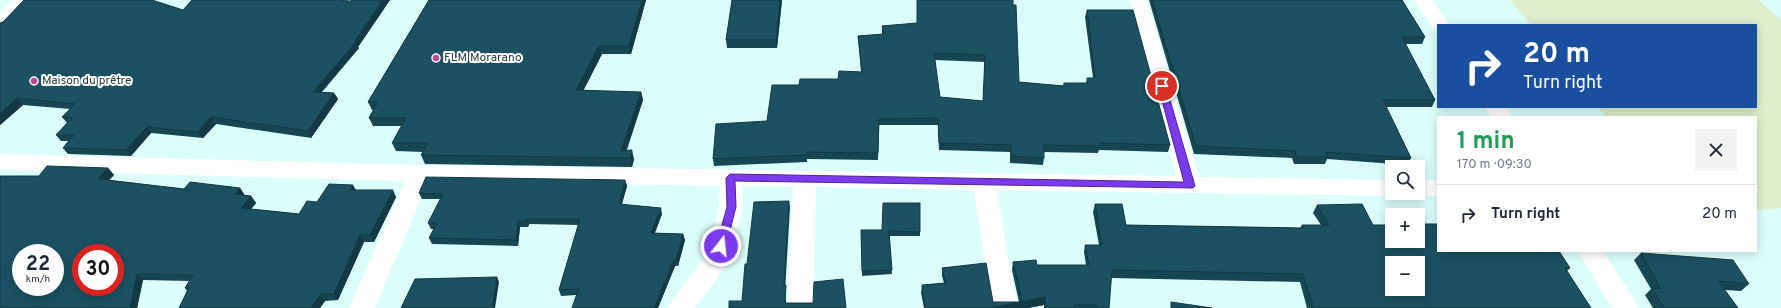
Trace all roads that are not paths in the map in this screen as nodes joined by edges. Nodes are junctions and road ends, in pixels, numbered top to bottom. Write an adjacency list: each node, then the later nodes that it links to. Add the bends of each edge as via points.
1 (24, 0): 4 (street)
2 (1138, 0): 11 (street)
3 (1423, 0): 5 (street)
4 (0, 23)
5 (1439, 24)
6 (0, 162): 7 (street)
7 (420, 173): 8 (street); 16 (street)
8 (730, 178): 9 (street); 17 (street, via 732,207 717,259)
9 (805, 179): 10 (street); 18 (street)
10 (984, 182): 11 (street); 19 (street)
11 (1190, 186): 12 (street)
12 (1385, 188)
13 (1425, 188): 14 (street)
14 (1437, 188)
15 (1591, 252): 20 (street)
16 (362, 308)
17 (681, 308)
18 (800, 308)
19 (1006, 308)
20 (1626, 308)

